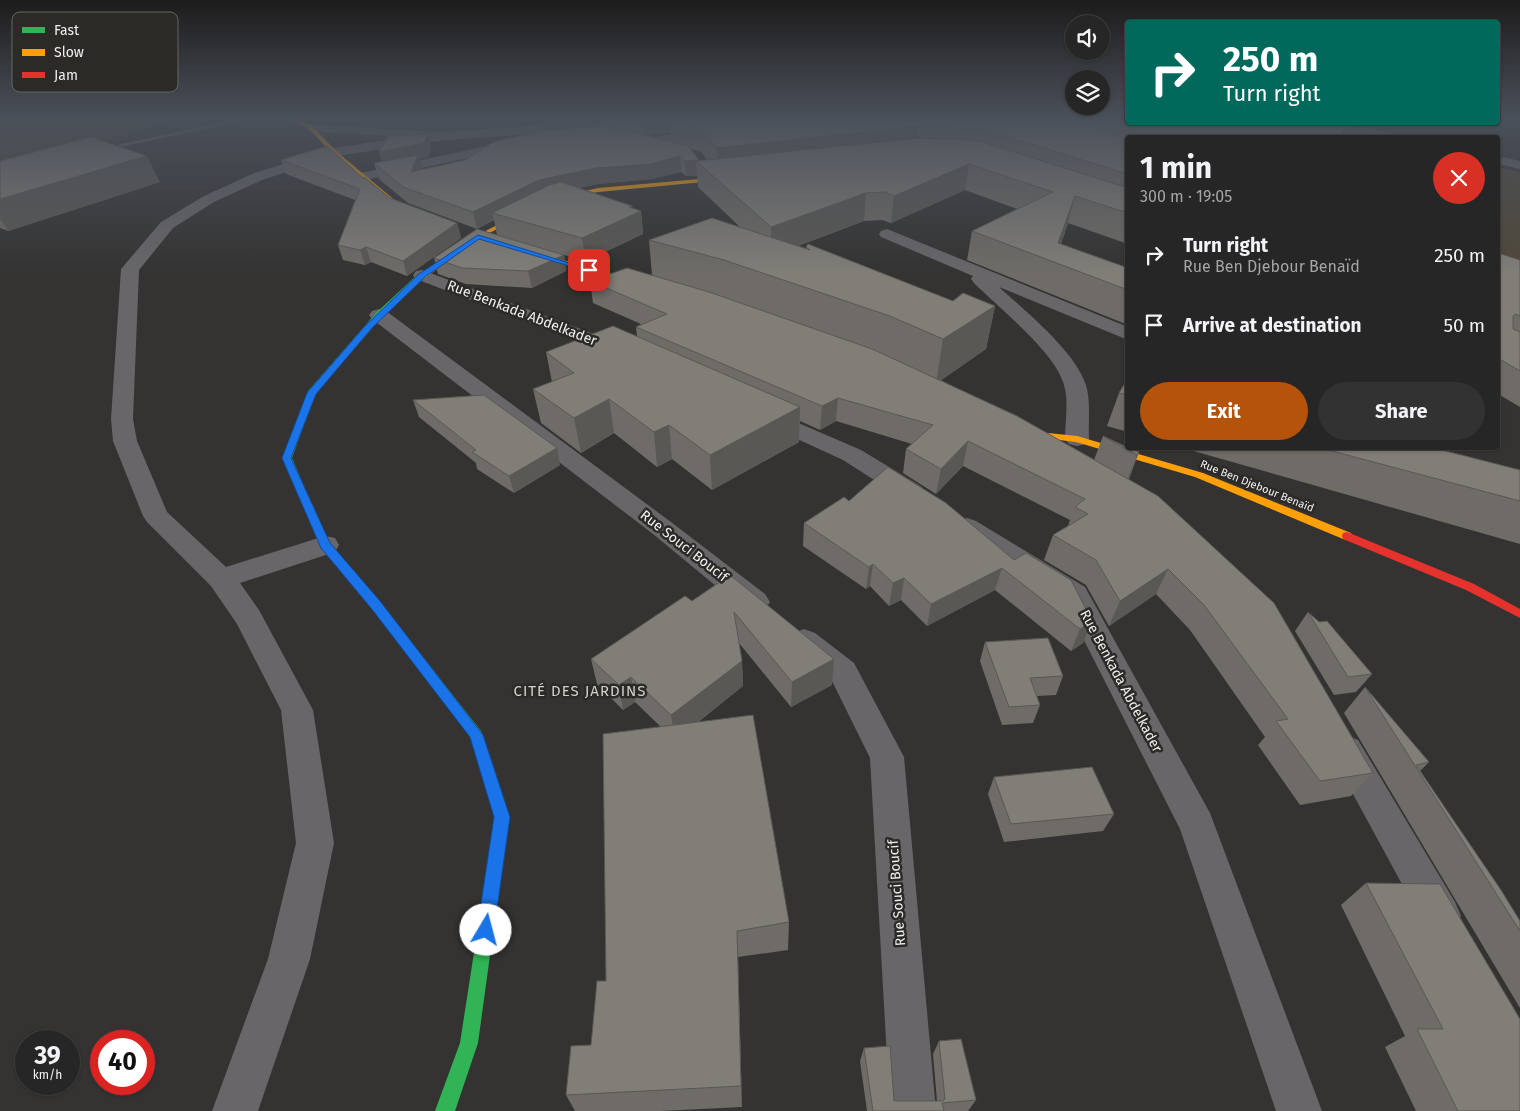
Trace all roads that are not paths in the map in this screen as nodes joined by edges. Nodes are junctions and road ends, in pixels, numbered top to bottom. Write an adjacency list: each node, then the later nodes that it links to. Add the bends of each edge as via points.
1 (276, 171): 25 (street, via 208,199 167,225 130,269 122,419 125,441 156,516)
2 (358, 171): 5 (street)
3 (390, 171): 5 (street)
4 (706, 171): 7 (street)
5 (365, 176): 8 (street, via 401,208)
6 (742, 177): 7 (street)
7 (714, 180): 11 (street, via 598,190 547,201)
8 (435, 221)
9 (461, 230): 11 (street)
10 (887, 234): 14 (street)
11 (478, 237): 12 (street); 15 (street)
12 (496, 242)
13 (515, 248): 16 (street)
14 (970, 268): 18 (street); 22 (street, via 1070,370 1075,386)
15 (422, 275): 17 (street); 19 (street, Rue Benkada Abdelkader)
16 (653, 289)
17 (379, 315): 24 (street, via 311,393 286,458); 31 (street, Rue Souci Boucif, via 662,528 844,672 887,757)
18 (1125, 333)
19 (644, 362)
20 (744, 406): 32 (street, Rue Benkada Abdelkader, via 852,455 1075,594 1197,825)
21 (1015, 431): 22 (street, Rue Ben Djebour Benaïd); 23 (street)
22 (1077, 439): 26 (street, Rue Ben Djebour Benaïd, via 1199,475 1470,588)
23 (1088, 473)
24 (325, 545): 25 (street); 30 (street, via 376,604 476,735 502,817 469,1043)
25 (221, 579): 29 (street, via 249,618 297,710 315,843 289,960)
26 (1520, 614)
27 (1330, 722): 28 (street)
28 (1457, 943)
29 (235, 1111)
30 (444, 1111)
31 (913, 1111)
32 (1299, 1111)

